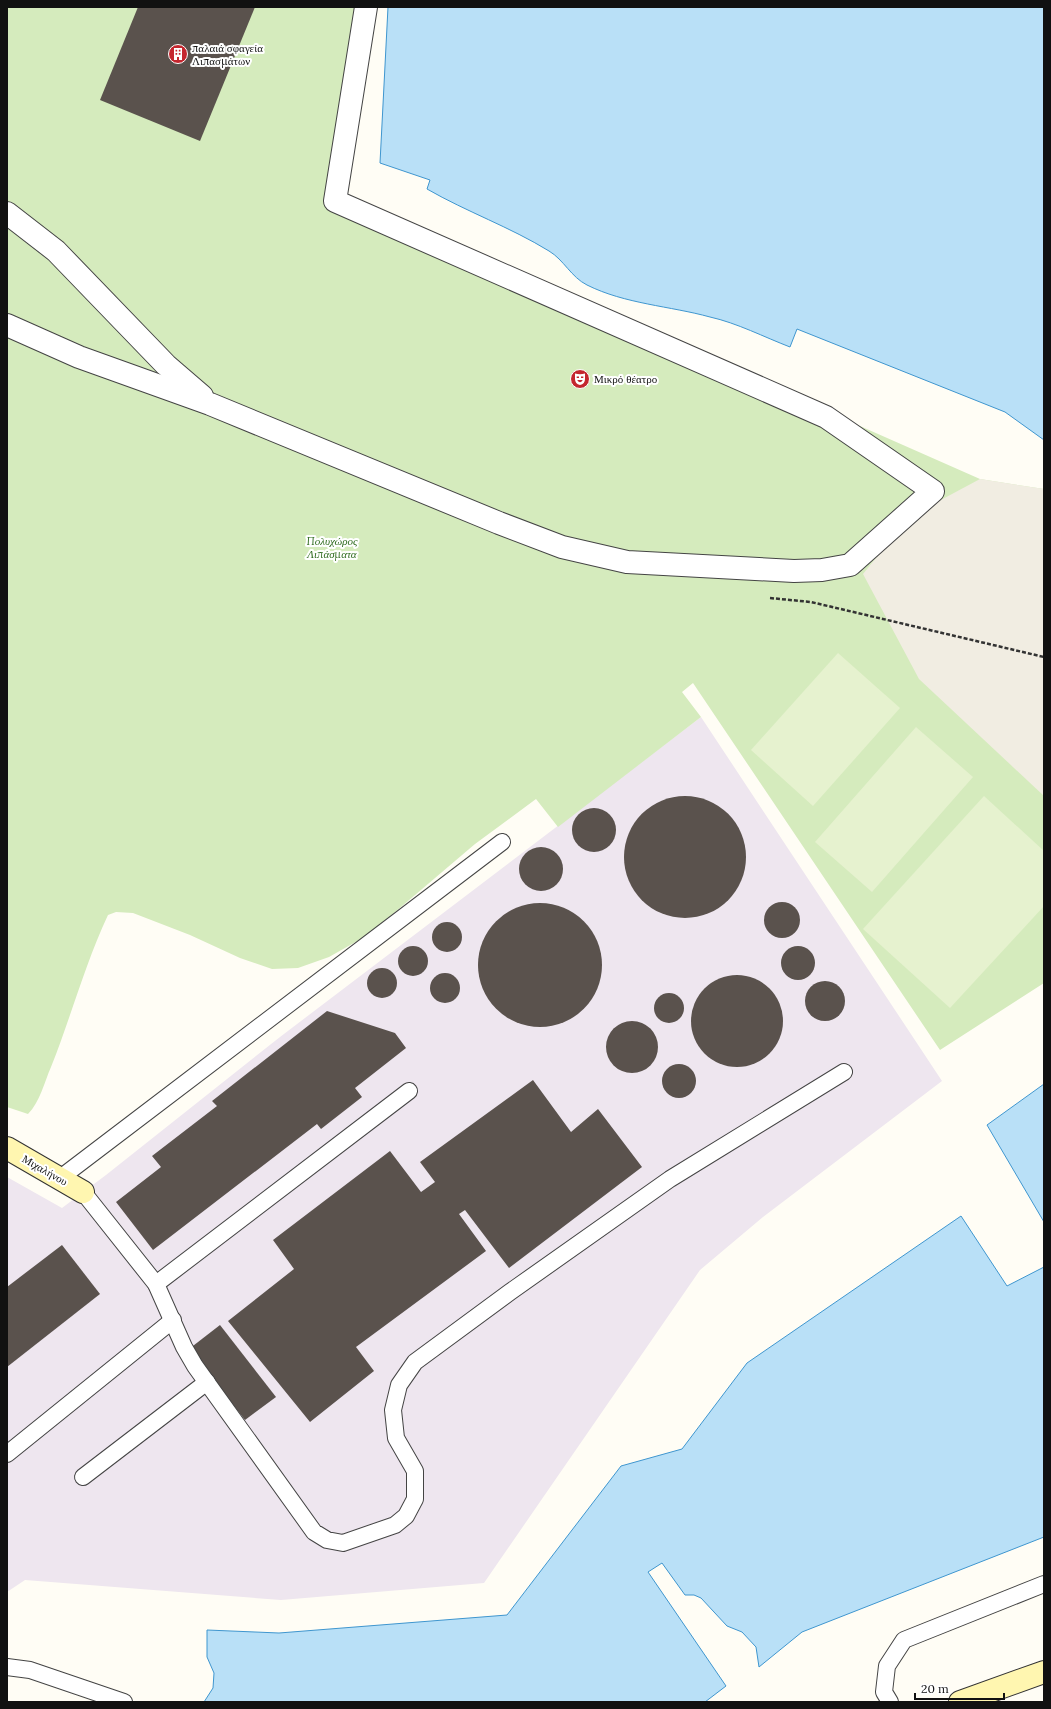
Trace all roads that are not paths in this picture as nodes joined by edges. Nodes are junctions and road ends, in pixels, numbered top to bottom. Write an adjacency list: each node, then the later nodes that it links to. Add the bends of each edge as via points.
1 (366, 7): 4 (street, via 335,201 826,417 933,491 850,565 794,571 628,562 562,546 498,523)
2 (7, 213): 4 (street, via 56,251 166,365)
3 (7, 325): 4 (street, via 79,357)
4 (210, 404)
5 (502, 842): 9 (lane)
6 (844, 1072): 13 (lane, via 670,1179 415,1362 399,1385 393,1410 396,1438 415,1471 415,1499 406,1516 395,1525 343,1542 327,1540 314,1532)
7 (409, 1091): 11 (lane)
8 (7, 1148): 9 (street, Μιχαλήνου)
9 (59, 1179): 10 (street, Μιχαλήνου)
10 (83, 1192): 11 (lane)
11 (156, 1284): 12 (lane)
12 (173, 1320): 13 (lane, via 184,1347); 14 (lane)
13 (207, 1382): 15 (lane)
14 (7, 1454)
15 (83, 1477)
16 (1044, 1584): 20 (lane, via 904,1640 887,1666 884,1692)
17 (7, 1667): 19 (lane, via 30,1670)
18 (1044, 1672): 21 (street)
19 (124, 1702)
20 (890, 1702)
21 (960, 1702)

